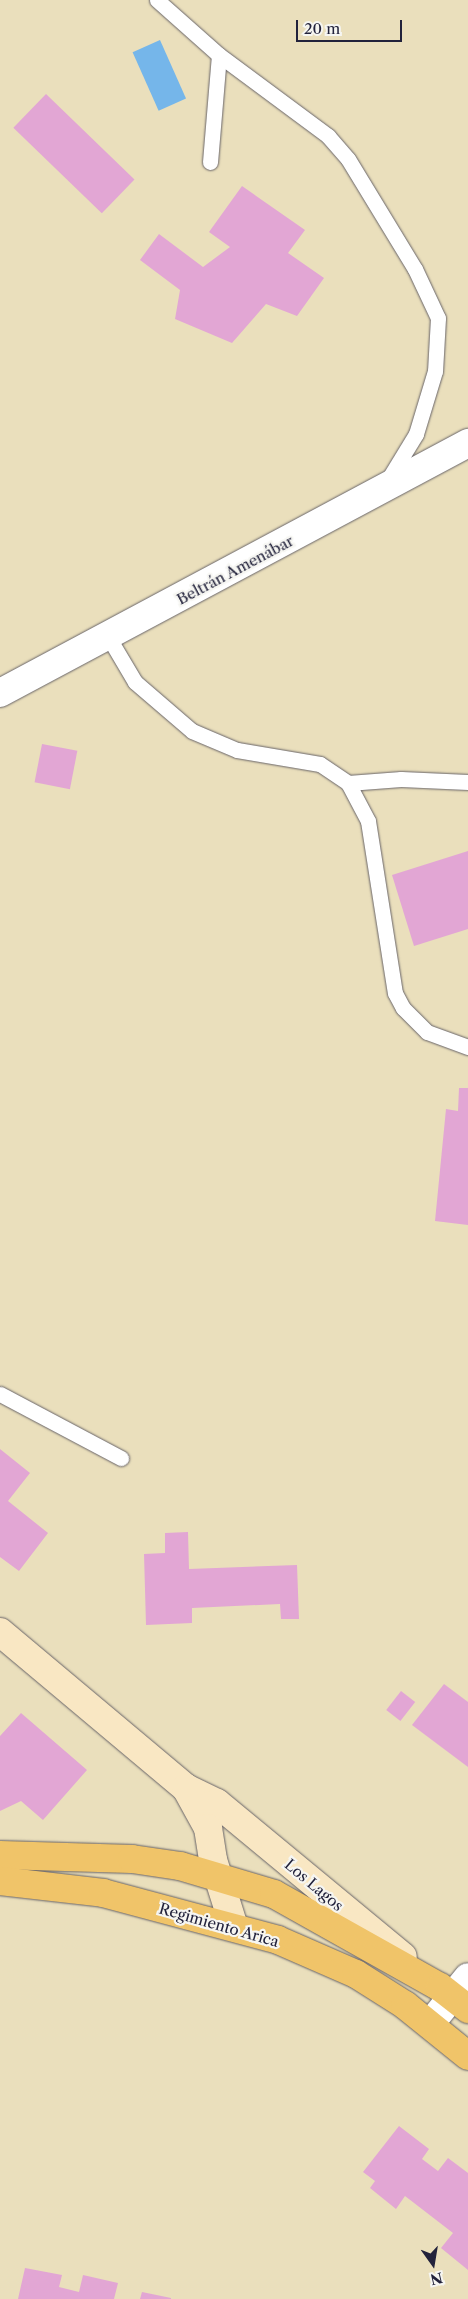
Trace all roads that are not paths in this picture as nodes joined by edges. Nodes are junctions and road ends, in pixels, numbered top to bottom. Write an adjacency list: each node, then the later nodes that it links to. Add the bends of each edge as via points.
1 (157, 0): 2 (lane)
2 (219, 55): 3 (lane); 5 (lane, via 328,136 348,159 434,304 438,344 428,406 399,469)
3 (210, 162)
4 (468, 443): 5 (street, Beltrán Amenábar)
5 (368, 498): 6 (street, Beltrán Amenábar)
6 (109, 638): 7 (street, Beltrán Amenábar); 9 (lane, via 141,688 192,731 237,750 320,764)
7 (0, 693)
8 (468, 782): 9 (lane, via 401,779)
9 (348, 783): 10 (lane, via 368,820 395,993 403,1008 427,1032)
10 (468, 1047)
11 (0, 1394): 12 (lane)
12 (121, 1458)
13 (0, 1632): 14 (main road, Los Lagos)
14 (186, 1788): 16 (main road, Los Lagos, via 208,1828); 19 (main road, Los Lagos, via 217,1803)
15 (0, 1855): 16 (main road, via 132,1859)
16 (218, 1879): 18 (main road, Los Lagos); 19 (main road, via 274,1894)
17 (0, 1881): 18 (main road, Regimiento Arica, via 103,1893)
18 (234, 1927): 20 (main road, Regimiento Arica, via 278,1940 356,1974)
19 (458, 1992): 20 (street)
20 (430, 2024): 21 (main road, Regimiento Arica)
21 (468, 2056)

